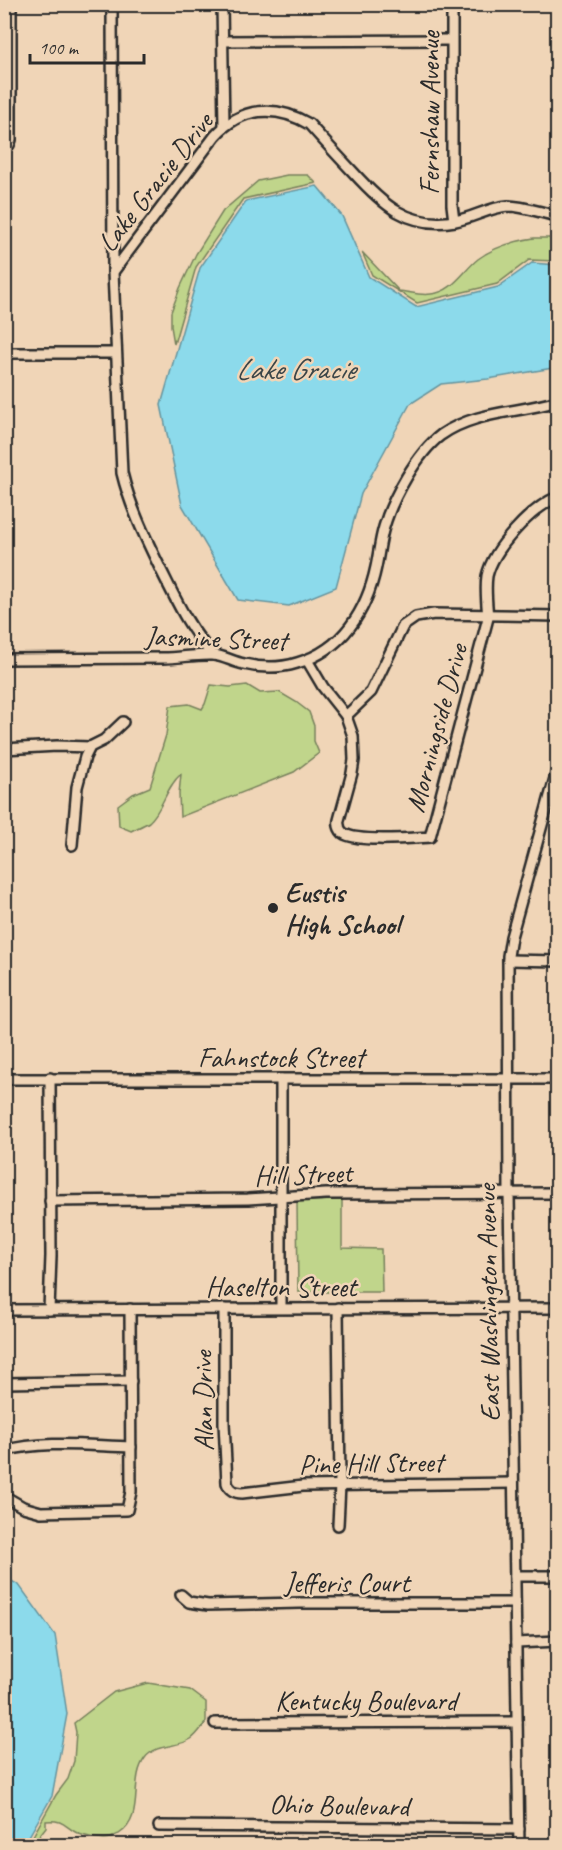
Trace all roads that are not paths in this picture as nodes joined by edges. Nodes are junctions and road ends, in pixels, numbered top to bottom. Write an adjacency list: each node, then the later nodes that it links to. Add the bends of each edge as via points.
1 (11, 4): 8 (street)
2 (112, 4): 11 (street)
3 (222, 4): 6 (street)
4 (452, 4): 5 (street, Fernshaw Avenue)
5 (451, 40): 6 (street); 10 (street, Fernshaw Avenue)
6 (223, 41): 7 (street)
7 (224, 126): 10 (street, Lake Gracie Drive, via 253,112 279,112 295,117 309,124 373,194 392,209 422,221); 11 (street, Lake Gracie Drive)
8 (8, 144)
9 (558, 216): 10 (street, Lake Gracie Drive, via 507,206)
10 (454, 221)
11 (113, 272): 13 (street, Lake Gracie Drive)
12 (4, 353): 13 (street)
13 (116, 353): 18 (street, Lake Gracie Drive, via 125,487 185,619)
14 (558, 401): 20 (street, via 476,418 436,440 412,468 390,508 376,568 359,615 341,639)
15 (558, 497): 16 (street, via 526,520 496,554 487,575)
16 (488, 615): 17 (street); 21 (street, via 434,614 408,621 396,637 371,692); 26 (street, Morningside Drive, via 433,828 430,837)
17 (558, 616)
18 (213, 655): 19 (street, Jasmine Street); 20 (street, Jasmine Street, via 270,667)
19 (4, 659)
20 (307, 660): 21 (street, Jasmine Street)
21 (346, 716): 26 (street, Jasmine Street, via 353,736 354,760 340,830 361,838)
22 (123, 722): 23 (street)
23 (90, 747): 24 (street); 27 (street, via 77,787)
24 (4, 749)
25 (558, 767): 28 (street, East Washington Avenue)
26 (415, 838)
27 (72, 845)
28 (508, 960): 29 (street); 33 (street, East Washington Avenue)
29 (558, 960)
30 (4, 1078): 31 (street, Fahnstock Street)
31 (50, 1078): 32 (street, Fahnstock Street); 38 (street)
32 (281, 1079): 33 (street, Fahnstock Street); 37 (street)
33 (508, 1079): 34 (street, Fahnstock Street); 36 (street, East Washington Avenue)
34 (558, 1079)
35 (558, 1193): 36 (street, Hill Street)
36 (509, 1194): 37 (street, Hill Street, via 326,1194); 41 (street, East Washington Avenue)
37 (282, 1198): 38 (street, Hill Street); 39 (street)
38 (50, 1201): 46 (street)
39 (281, 1308): 40 (street, Haselton Street); 44 (street, Haselton Street)
40 (339, 1308): 41 (street, Haselton Street); 52 (street)
41 (510, 1308): 42 (street, Haselton Street); 51 (street, East Washington Avenue)
42 (558, 1308)
43 (130, 1309): 44 (street, Haselton Street); 46 (street, Haselton Street); 47 (street)
44 (224, 1309): 53 (street, Alan Drive, via 224,1423 227,1483)
45 (4, 1310): 46 (street, Haselton Street)
46 (49, 1310)
47 (131, 1381): 48 (street); 49 (street)
48 (4, 1383)
49 (131, 1447): 50 (street, via 23,1447); 54 (street, via 131,1492 125,1511 41,1512)
50 (4, 1451)
51 (513, 1483): 52 (street, Pine Hill Street); 56 (street, East Washington Avenue)
52 (340, 1485): 53 (street, Pine Hill Street, via 242,1493); 55 (street)
53 (231, 1490)
54 (4, 1496)
55 (339, 1525)
56 (515, 1576): 57 (street); 59 (street, East Washington Avenue)
57 (558, 1576)
58 (181, 1595): 59 (street, Jefferis Court, via 189,1602 208,1605)
59 (515, 1603): 61 (street, East Washington Avenue)
60 (558, 1641): 61 (street)
61 (516, 1642): 62 (street, East Washington Avenue)
62 (517, 1722): 63 (street, Kentucky Boulevard); 65 (street, East Washington Avenue)
63 (215, 1723)
64 (159, 1826): 65 (street, Ohio Boulevard)
65 (519, 1829): 66 (street, East Washington Avenue)
66 (519, 1845)

